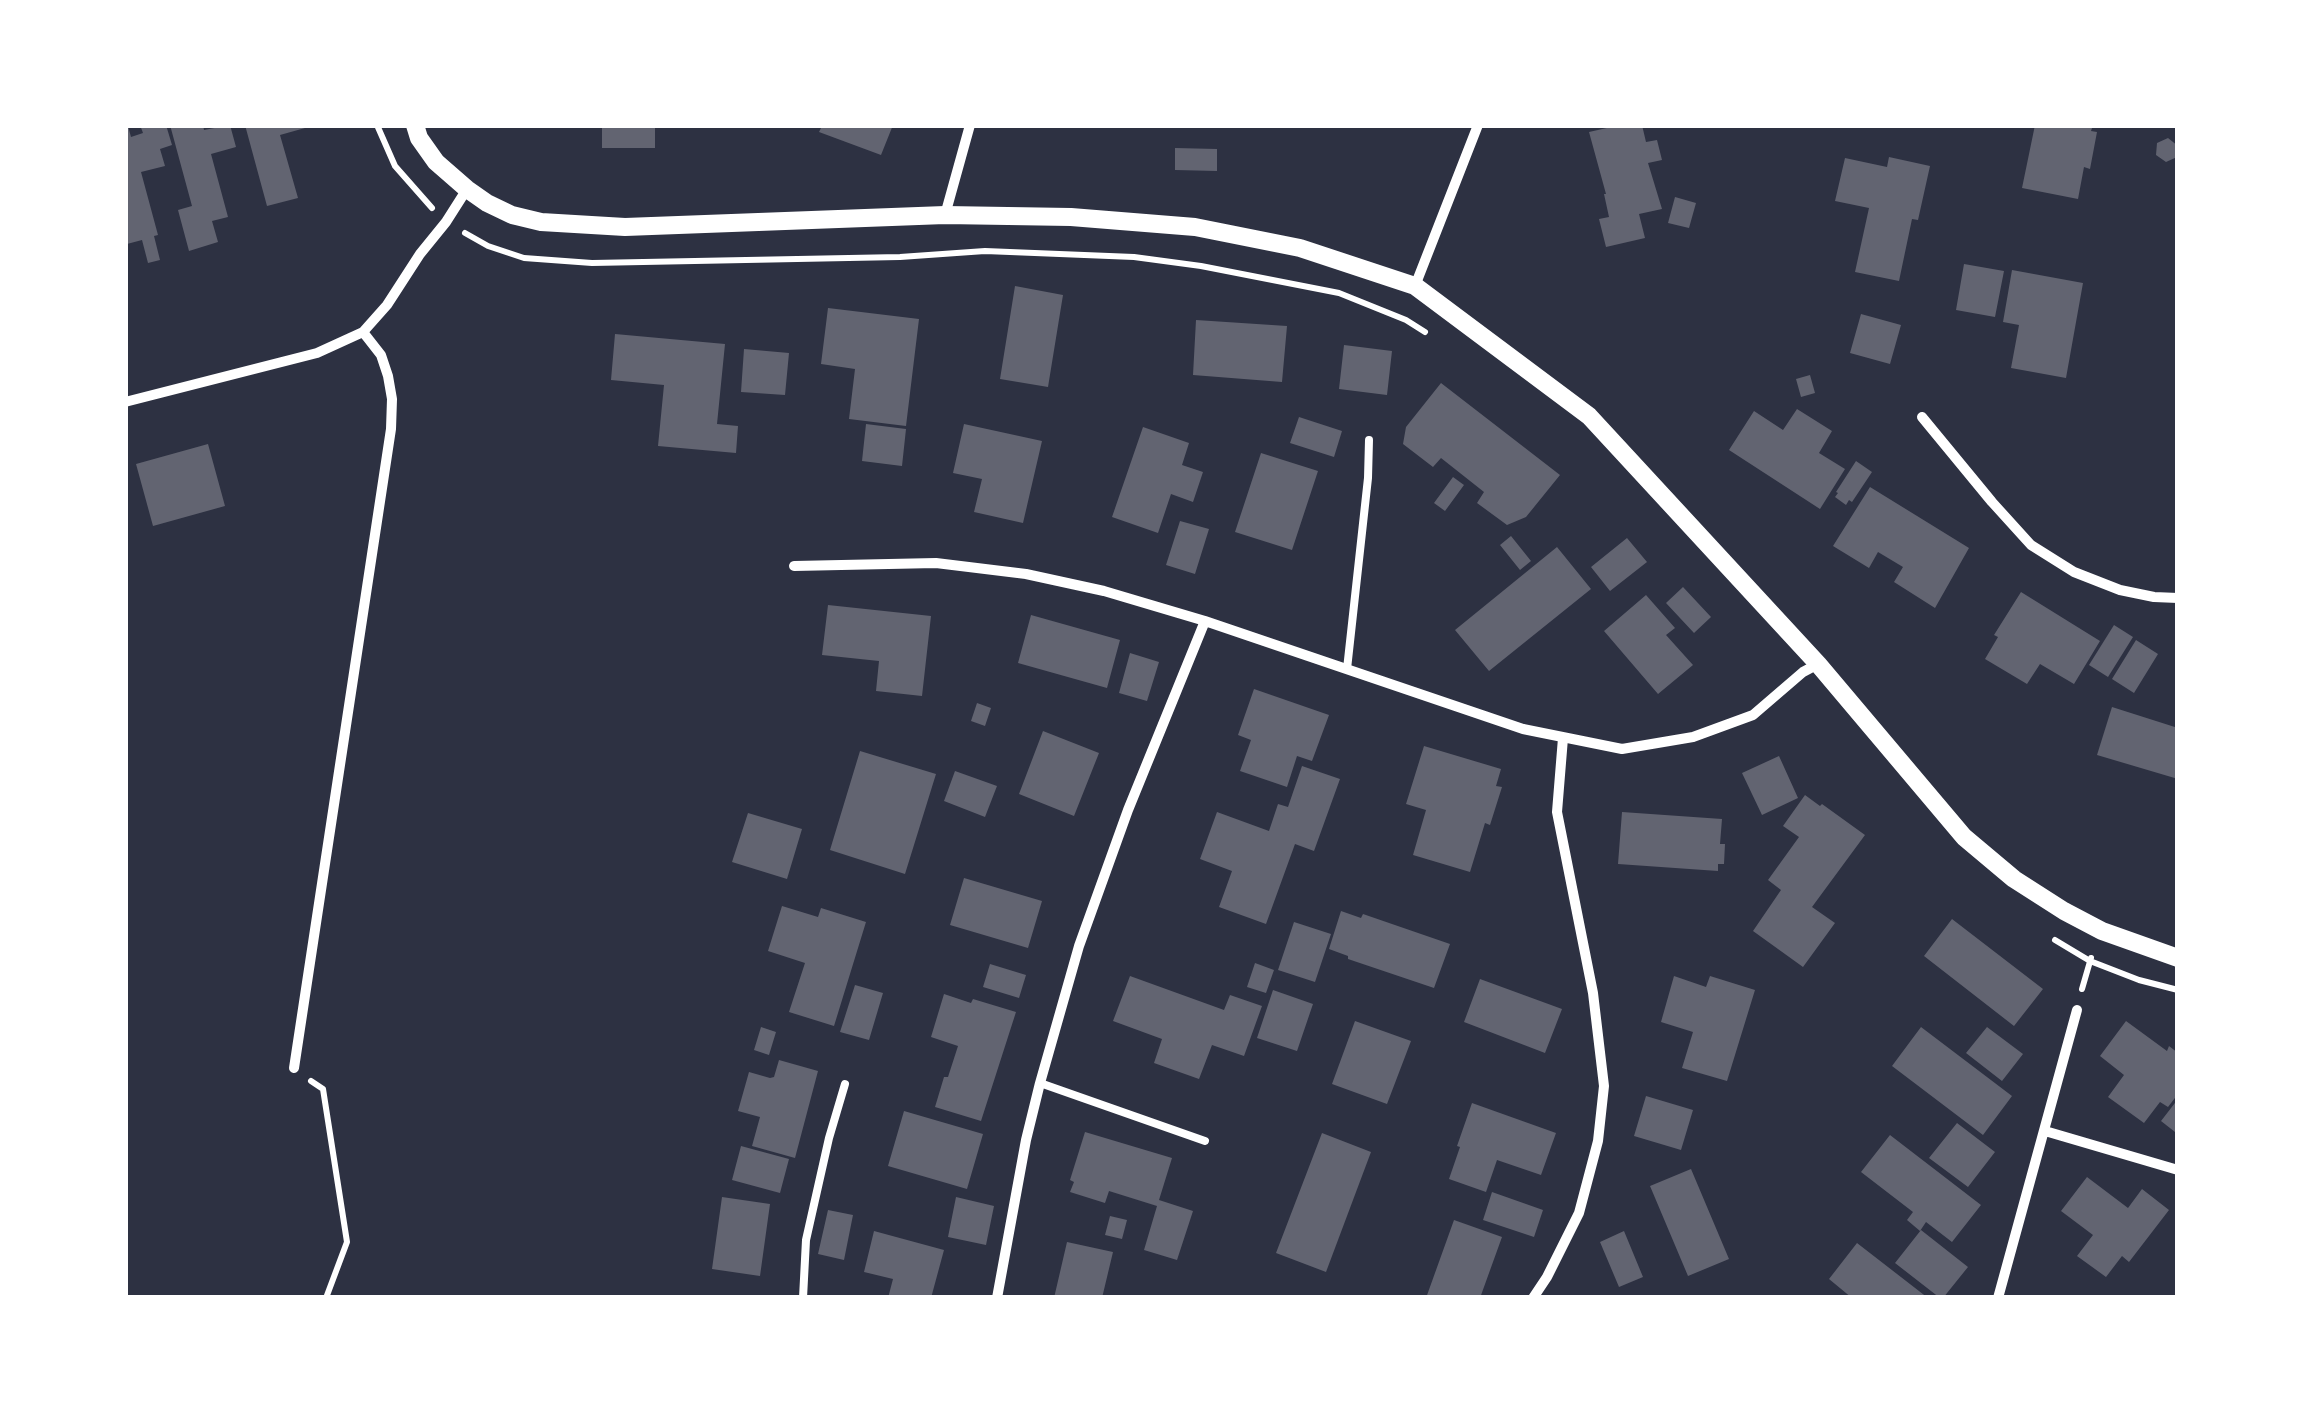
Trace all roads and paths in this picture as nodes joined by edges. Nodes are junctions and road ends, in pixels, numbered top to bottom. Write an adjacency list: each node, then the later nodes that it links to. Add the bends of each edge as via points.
1 (377, 125): 7 (path, via 396,166)
2 (414, 125): 5 (street, via 436,162)
3 (970, 125): 6 (street)
4 (1478, 125): 8 (street)
5 (467, 190): 6 (street, via 512,215 579,226); 7 (street)
6 (945, 215): 8 (street, via 1071,216 1195,227 1300,248)
7 (446, 222): 9 (street); 10 (path, via 524,258 575,262 985,251 1134,257 1339,293)
8 (1415, 286): 17 (street, via 1589,416)
9 (362, 332): 11 (street, via 317,352); 26 (street, via 388,376 391,429)
10 (1426, 332)
11 (125, 402)
12 (1922, 417): 15 (street, via 2031,544 2074,572 2120,590)
13 (1369, 440): 18 (lane)
14 (794, 566): 16 (street, via 936,563 1026,574)
15 (2178, 598)
16 (1205, 621): 18 (street); 27 (street, via 1079,946)
17 (1818, 664): 19 (street, via 1753,715 1693,736 1622,748); 20 (street, via 1964,837 2014,879)
18 (1347, 669): 19 (street)
19 (1563, 738): 35 (street, via 1557,812 1604,1086 1579,1213)
20 (2102, 931): 22 (street); 23 (path)
21 (2050, 937): 23 (path)
22 (2178, 958)
23 (2090, 961): 24 (path); 25 (path)
24 (2178, 990)
25 (2077, 1010): 29 (street)
26 (294, 1068): 32 (path, via 323,1089 347,1242)
27 (1040, 1083): 30 (lane); 34 (street)
28 (844, 1084): 33 (lane, via 806,1240)
29 (2045, 1131): 31 (street); 36 (street)
30 (1205, 1141)
31 (2178, 1170)
32 (326, 1298)
33 (803, 1298)
34 (996, 1298)
35 (1533, 1298)
36 (1998, 1298)

